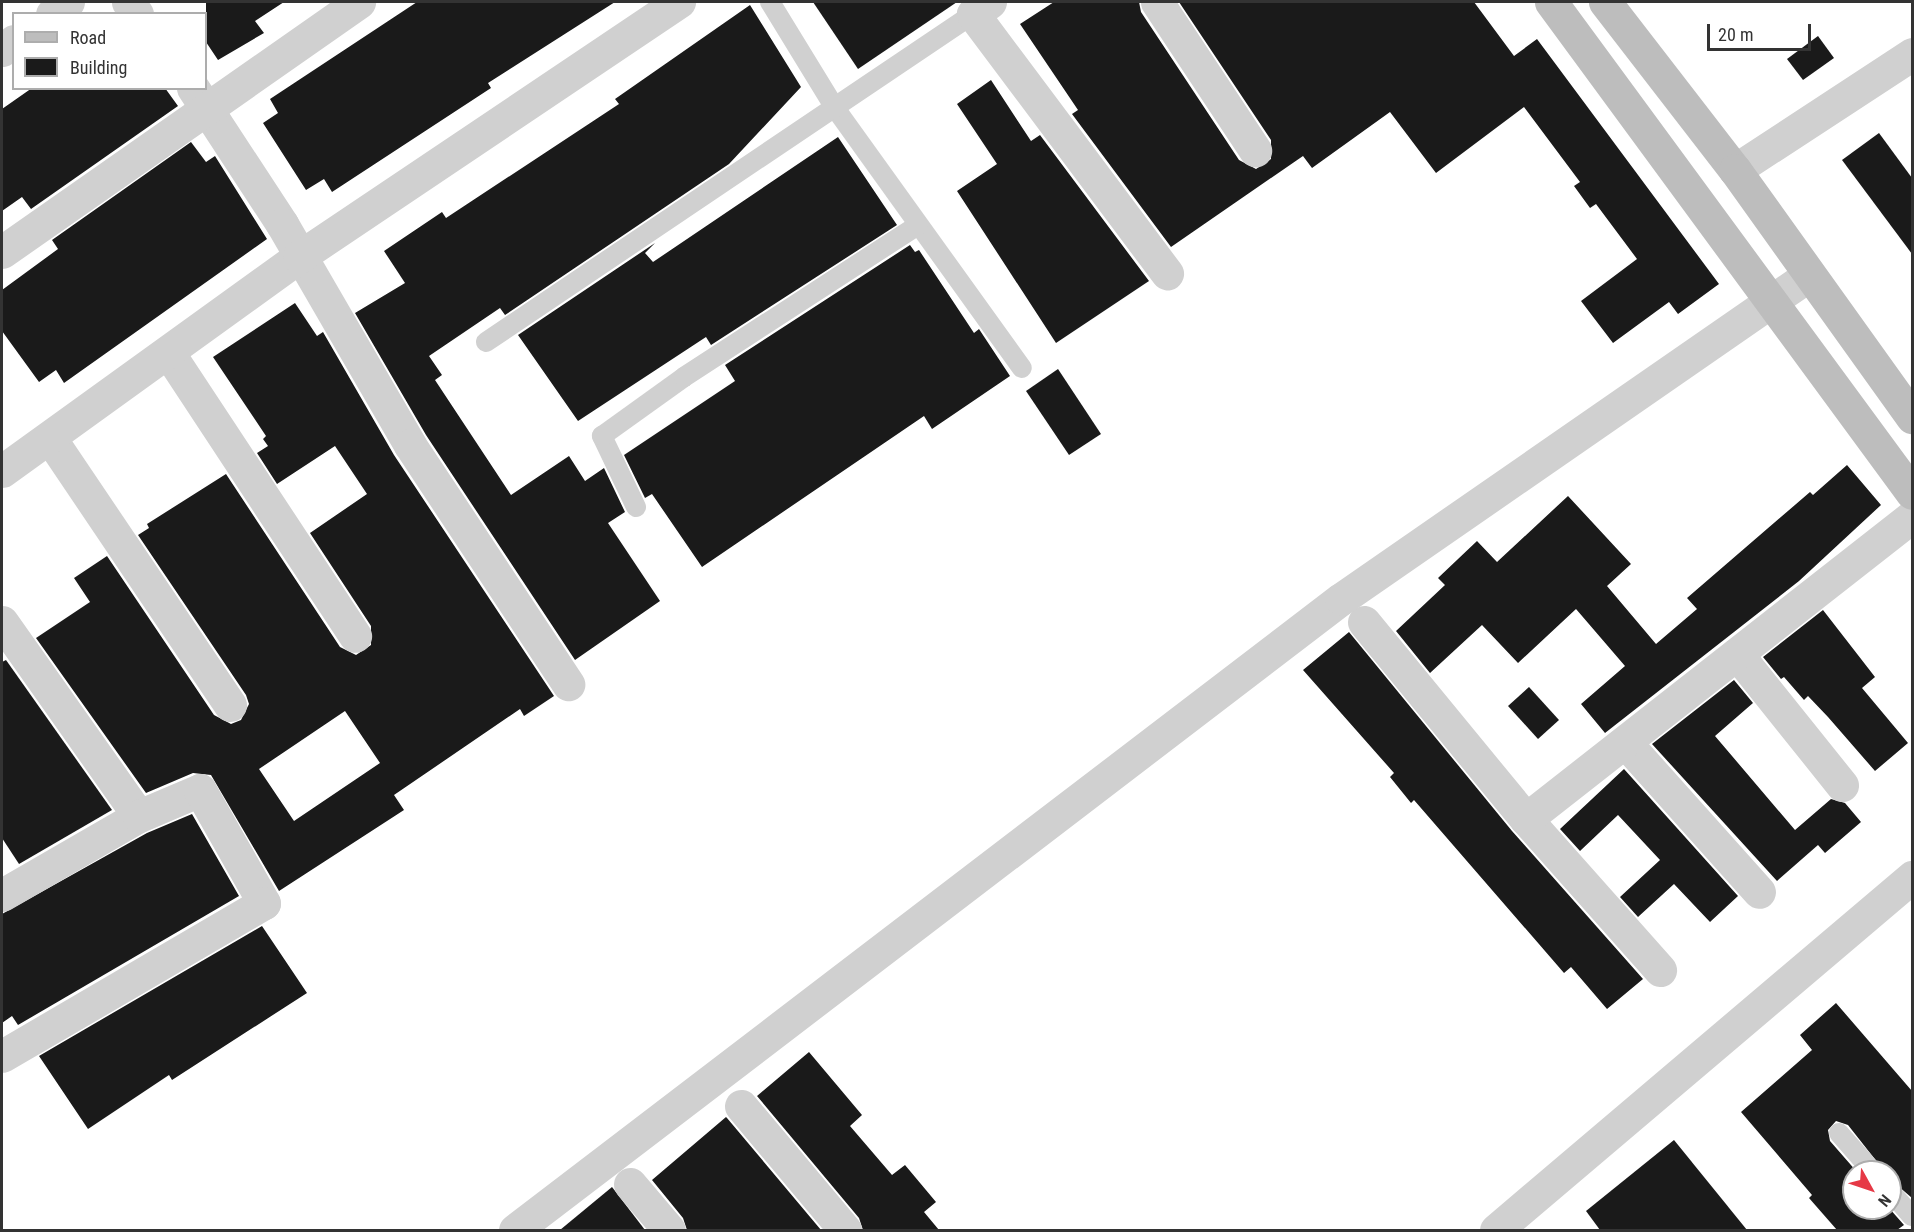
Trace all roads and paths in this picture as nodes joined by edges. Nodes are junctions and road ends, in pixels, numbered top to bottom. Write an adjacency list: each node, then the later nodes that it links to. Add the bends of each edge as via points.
1 (68, 2): 9 (street)
2 (359, 2): 11 (street)
3 (679, 2): 17 (street)
4 (770, 2): 12 (lane)
5 (1157, 2): 13 (street)
6 (1551, 2): 20 (street)
7 (1605, 2): 14 (street)
8 (981, 8): 12 (lane); 18 (street)
9 (55, 12)
10 (1912, 54): 14 (street)
11 (201, 98): 16 (street); 17 (street)
12 (835, 108): 15 (lane); 21 (lane)
13 (1255, 150)
14 (1735, 170): 19 (street)
15 (918, 225): 23 (lane); 28 (lane, via 684,377 602,436)
16 (2, 252)
17 (299, 257): 22 (street); 34 (street, via 410,445)
18 (1167, 273)
19 (1809, 275): 20 (street); 24 (street)
20 (1773, 300): 27 (street); 51 (street, via 1341,599)
21 (486, 342)
22 (168, 352): 25 (street); 32 (street)
23 (1022, 368)
24 (1912, 417)
25 (50, 438): 26 (street); 35 (street)
26 (2, 471)
27 (1912, 494)
28 (636, 507)
29 (1912, 516): 33 (street)
30 (2, 622): 38 (street)
31 (1364, 622): 39 (street)
32 (355, 636)
33 (1737, 654): 36 (street); 37 (street)
34 (568, 684)
35 (230, 705)
36 (1625, 742): 39 (street); 42 (street)
37 (1842, 785)
38 (139, 816): 41 (street); 44 (street, via 200,790 264,903)
39 (1526, 819): 43 (street)
40 (1912, 877): 54 (street)
41 (3, 889)
42 (1759, 892)
43 (1660, 970)
44 (2, 1056)
45 (741, 1106): 53 (street)
46 (1839, 1133): 47 (lane)
47 (1863, 1160)
48 (630, 1184): 52 (street)
49 (1902, 1205): 50 (lane)
50 (1912, 1216)
51 (515, 1230)
52 (669, 1230)
53 (845, 1230)
54 (1496, 1230)

